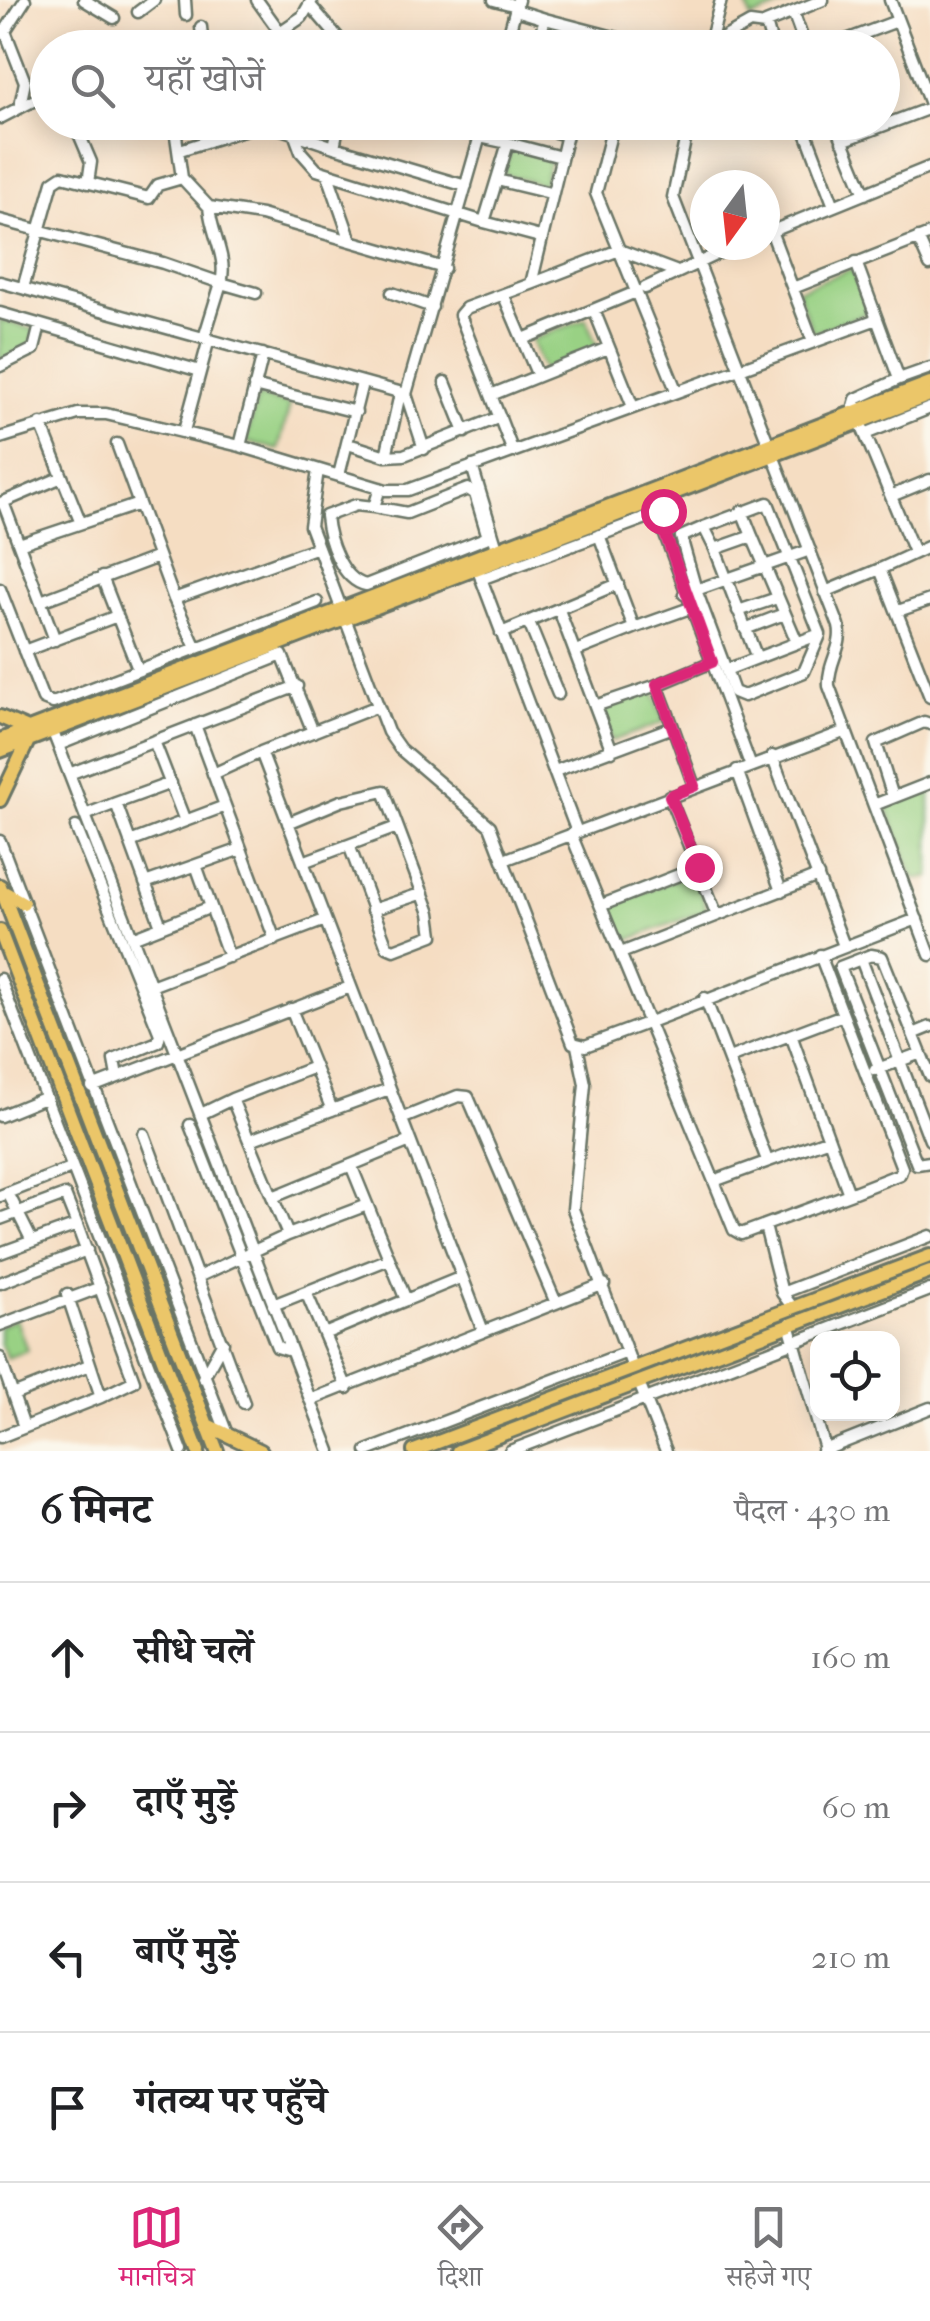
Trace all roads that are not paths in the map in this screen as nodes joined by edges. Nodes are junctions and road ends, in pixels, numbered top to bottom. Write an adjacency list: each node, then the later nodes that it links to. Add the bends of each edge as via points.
1 (26, 0): 20 (street)
2 (84, 0): 15 (street)
3 (154, 0): 12 (street)
4 (184, 0): 14 (street)
5 (257, 0): 22 (street)
6 (494, 0): 11 (street)
7 (721, 0): 28 (street)
8 (823, 0): 13 (street)
9 (890, 0): 17 (street)
10 (311, 3): 23 (street); 24 (street)
11 (517, 5): 16 (street); 25 (street)
12 (138, 12)
13 (792, 12): 18 (street); 31 (street)
14 (186, 15)
15 (114, 18)
16 (545, 19): 26 (street); 27 (street)
17 (897, 21): 32 (street); 35 (street)
18 (765, 24): 29 (street); 30 (street)
19 (201, 27): 21 (street)
20 (2, 30): 34 (street, via 25,82)
21 (201, 30)
22 (279, 30)
23 (282, 30)
24 (333, 30)
25 (510, 30)
26 (542, 30)
27 (584, 30)
28 (713, 30)
29 (737, 30)
30 (767, 30)
31 (799, 30)
32 (879, 30)
33 (30, 100): 34 (street)
34 (20, 105): 37 (street)
35 (930, 106): 36 (street)
36 (900, 115)
37 (0, 118)
38 (82, 140): 59 (street, via 92,162)
39 (178, 140): 53 (street)
40 (210, 140): 53 (street)
41 (297, 140): 56 (street, via 307,161)
42 (312, 140): 52 (street)
43 (335, 140): 52 (street)
44 (479, 140): 60 (street)
45 (492, 140): 51 (street)
46 (565, 140): 54 (street)
47 (609, 140): 74 (street, via 596,193)
48 (685, 140): 72 (street, via 673,197)
49 (809, 140): 63 (street)
50 (842, 140): 62 (street)
51 (508, 144): 54 (street); 58 (street)
52 (334, 147): 60 (street)
53 (180, 150): 57 (street)
54 (561, 157): 61 (street)
55 (930, 167): 62 (street)
56 (328, 175): 65 (street); 73 (street)
57 (182, 178): 59 (street, via 158,185 149,198); 64 (street)
58 (496, 180): 61 (street); 67 (street)
59 (88, 183): 69 (street, via 55,178)
60 (466, 186): 65 (street)
61 (550, 193): 70 (street)
62 (865, 194): 63 (street)
63 (834, 206): 68 (street)
64 (209, 208): 73 (street, via 261,215); 82 (street, via 226,264)
65 (458, 215): 67 (street); 79 (street)
66 (0, 220): 69 (street)
67 (484, 222): 70 (street)
68 (780, 227)
69 (40, 232): 82 (street); 84 (street)
70 (540, 236): 83 (street)
71 (924, 236): 77 (street); 78 (street)
72 (690, 238)
73 (350, 241): 79 (street)
74 (618, 250): 80 (street); 83 (street); 86 (street)
75 (780, 259): 85 (street)
76 (699, 260): 80 (street); 102 (street)
77 (856, 262): 85 (street); 93 (street)
78 (930, 264)
79 (444, 268): 90 (street)
80 (674, 271): 86 (street)
81 (0, 282): 84 (street)
82 (221, 283): 87 (street); 95 (street)
83 (532, 284): 89 (street)
84 (23, 288): 95 (street)
85 (793, 288): 97 (street)
86 (640, 290): 91 (street); 110 (street)
87 (256, 293)
88 (392, 293): 90 (street)
89 (504, 296): 96 (street); 112 (street, via 460,315)
90 (432, 307): 111 (street)
91 (594, 310): 96 (street); 98 (street)
92 (0, 313): 94 (street)
93 (877, 319): 97 (street); 105 (street)
94 (40, 324): 100 (street, via 34,349); 103 (street)
95 (206, 338): 99 (street); 103 (street)
96 (523, 339): 104 (street)
97 (814, 342): 102 (street)
98 (608, 348): 104 (street); 114 (street)
99 (263, 354): 107 (street); 109 (street)
100 (0, 366)
101 (930, 368): 105 (street)
102 (740, 369): 110 (street); 127 (street)
103 (200, 371): 120 (street)
104 (538, 376): 112 (street)
105 (900, 379): 118 (street, via 856,399)
106 (445, 382): 121 (street)
107 (362, 383): 111 (street); 116 (street)
108 (930, 383): 118 (main road)
109 (254, 386): 116 (street); 125 (street)
110 (676, 390): 114 (street)
111 (403, 394): 126 (street); 129 (street)
112 (491, 395): 117 (street)
113 (930, 395): 118 (main road)
114 (633, 407): 128 (street)
115 (930, 408): 118 (street)
116 (356, 412): 124 (street)
117 (500, 417): 121 (street); 128 (street)
118 (859, 423): 127 (main road); 136 (street)
119 (41, 424): 120 (street, via 94,412); 122 (street); 133 (street)
120 (184, 432): 125 (street)
121 (465, 432): 126 (street)
122 (0, 438)
123 (117, 444): 139 (street)
124 (348, 444): 129 (street); 132 (street)
125 (240, 446): 131 (street)
126 (424, 449): 129 (street)
127 (772, 450): 137 (main road); 150 (main road); 152 (street)
128 (513, 452): 130 (street)
129 (386, 456)
130 (472, 466): 135 (street, via 408,490); 150 (street)
131 (318, 470): 132 (street); 148 (street, via 309,513)
132 (339, 475): 135 (street)
133 (62, 478): 138 (street); 142 (street)
134 (930, 480): 136 (street)
135 (380, 488): 140 (street)
136 (890, 496): 153 (street)
137 (660, 497): 143 (street); 158 (main road)
138 (2, 503): 147 (street)
139 (139, 504): 142 (street); 154 (street)
140 (374, 507): 140 (street, via 347,506 325,520 345,574 358,584 486,540 489,533 468,489 407,513)
141 (742, 511): 144 (street); 146 (street); 155 (street, via 768,503)
142 (80, 521): 147 (street)
143 (661, 523): 145 (street, via 654,516); 163 (street)
144 (704, 527): 151 (street); 163 (street, via 680,540)
145 (599, 535): 158 (street); 161 (street)
146 (752, 536): 151 (street); 156 (street)
147 (19, 544): 168 (street)
148 (318, 546): 166 (street); 174 (street)
149 (930, 546): 153 (street)
150 (498, 548): 174 (main road)
151 (715, 549): 160 (street)
152 (810, 550): 155 (street); 164 (street)
153 (914, 552): 157 (street)
154 (158, 556): 159 (street); 166 (street)
155 (792, 557): 156 (street); 183 (street)
156 (765, 567): 160 (street); 165 (street)
157 (880, 569): 164 (street); 173 (street)
158 (479, 573): 174 (main road); 182 (street)
159 (102, 578): 168 (street); 176 (street)
160 (727, 580): 163 (street); 172 (street)
161 (618, 584): 171 (street); 179 (street)
162 (0, 589): 187 (street)
163 (690, 592): 170 (street); 193 (street)
164 (825, 592): 206 (street, via 841,634 828,671)
165 (777, 598): 172 (street); 175 (street)
166 (174, 599): 186 (street)
167 (930, 600): 173 (street)
168 (41, 601): 184 (street)
169 (316, 602): 177 (street)
170 (690, 608): 179 (street); 190 (street)
171 (559, 610): 178 (street); 188 (street)
172 (738, 611): 180 (street)
173 (898, 612): 198 (street)
174 (345, 613): 181 (main road); 191 (main road); 200 (street)
175 (784, 614): 180 (street); 185 (street)
176 (117, 616): 184 (street); 192 (street)
177 (278, 616): 181 (street); 186 (street)
178 (529, 623): 182 (street); 197 (street)
179 (634, 628): 188 (street)
180 (745, 628): 189 (street)
181 (284, 632): 199 (main road)
182 (502, 633): 217 (street)
183 (820, 634): 185 (street); 193 (street, via 804,672 744,696 734,692)
184 (56, 640): 187 (street)
185 (797, 642): 189 (street)
186 (196, 648): 192 (street)
187 (24, 651): 196 (street, via 45,702)
188 (576, 651): 201 (street)
189 (757, 658): 193 (street)
190 (712, 662): 194 (street); 216 (street)
191 (246, 663): 195 (street, via 282,655); 209 (main road)
192 (138, 669): 196 (street)
193 (726, 670)
194 (657, 684): 201 (street); 205 (street)
195 (297, 686): 204 (street); 207 (street)
196 (89, 688): 199 (street)
197 (558, 694)
198 (930, 697)
199 (96, 704): 208 (main road)
200 (378, 706): 207 (street); 241 (street, via 400,750 486,818)
201 (595, 706): 212 (street)
202 (0, 717): 208 (main road)
203 (930, 724): 225 (street, via 876,743)
204 (195, 725): 211 (street); 220 (street)
205 (673, 727): 212 (street); 223 (street)
206 (846, 731): 215 (street); 228 (street)
207 (314, 732): 214 (street)
208 (28, 735): 209 (main road); 210 (main road); 213 (main road); 226 (main road)
209 (55, 738): 219 (street)
210 (0, 740)
211 (154, 741): 219 (street); 221 (street)
212 (612, 750): 217 (street)
213 (0, 751)
214 (261, 752): 220 (street); 232 (street)
215 (772, 756): 216 (street); 245 (street)
216 (750, 764): 218 (street)
217 (555, 770): 235 (street)
218 (737, 770): 223 (street); 248 (street)
219 (68, 774): 230 (street)
220 (214, 774): 229 (street)
221 (170, 783): 227 (street); 231 (street)
222 (930, 783): 225 (street)
223 (694, 786): 224 (street)
224 (670, 796): 235 (street); 244 (street)
225 (893, 797): 228 (street)
226 (0, 800)
227 (116, 803): 230 (street); 237 (street)
228 (874, 804): 255 (street)
229 (225, 806): 231 (street); 240 (street)
230 (85, 815): 239 (street)
231 (185, 821): 237 (street)
232 (288, 823): 234 (street, via 378,791 387,794); 242 (street)
233 (76, 826): 239 (street)
234 (397, 827): 238 (street); 249 (street)
235 (574, 833): 241 (street); 251 (street)
236 (0, 841): 250 (street)
237 (130, 842): 246 (street)
238 (349, 845): 242 (street); 253 (street)
239 (90, 846): 259 (street); 286 (street, via 161,1038 114,1060)
240 (241, 848): 243 (street); 260 (street)
241 (504, 860): 277 (street, via 569,1038)
242 (303, 862): 256 (street)
243 (196, 865): 246 (street); 252 (street)
244 (699, 867): 251 (street); 254 (street)
245 (818, 876): 248 (street); 261 (street)
246 (145, 883): 257 (street)
247 (1, 889): 250 (main road); 351 (main road)
248 (780, 891): 254 (street)
249 (423, 892): 253 (street); 253 (street, via 434,934 394,950)
250 (23, 903): 287 (street)
251 (602, 905): 262 (street)
252 (211, 907): 257 (street); 265 (street)
253 (372, 910)
254 (716, 914): 262 (street)
255 (917, 919): 261 (street); 263 (street)
256 (325, 920): 260 (street); 269 (street)
257 (161, 926): 259 (street)
258 (0, 930): 369 (main road)
259 (132, 938): 268 (street)
260 (274, 940): 265 (street)
261 (844, 946): 264 (street)
262 (621, 953): 273 (street)
263 (930, 954)
264 (820, 955): 270 (street); 272 (street)
265 (229, 957): 268 (street)
266 (861, 959): 275 (street, via 882,957); 281 (street); 283 (street, via 840,967)
267 (0, 979): 289 (street)
268 (151, 986): 278 (street)
269 (350, 987): 271 (street); 288 (street)
270 (706, 998): 273 (street); 280 (street)
271 (291, 1009): 278 (street); 282 (street)
272 (843, 1015): 276 (street); 284 (street)
273 (650, 1022): 277 (street); 305 (street)
274 (930, 1027): 275 (street)
275 (914, 1034): 279 (street)
276 (790, 1035): 280 (street); 297 (street)
277 (578, 1046): 328 (street, via 585,1084 573,1208)
278 (177, 1052): 286 (street); 292 (street)
279 (921, 1053): 281 (street); 285 (street)
280 (729, 1058): 301 (street)
281 (901, 1060): 283 (street); 299 (street)
282 (314, 1067): 290 (street); 291 (street)
283 (879, 1069): 284 (street); 302 (street, via 917,1164)
284 (865, 1074): 307 (street, via 902,1172)
285 (930, 1074)
286 (117, 1076): 287 (street)
287 (92, 1086): 348 (street)
288 (390, 1088): 291 (street); 294 (street)
289 (44, 1098): 293 (street); 304 (street)
290 (232, 1099): 292 (street); 298 (street)
291 (332, 1110): 298 (street)
292 (201, 1114): 318 (street)
293 (0, 1116)
294 (401, 1119): 300 (street); 334 (street, via 468,1097)
295 (190, 1125): 321 (street)
296 (144, 1134): 324 (street)
297 (828, 1139): 301 (street); 307 (street)
298 (250, 1140): 308 (street)
299 (930, 1140)
300 (410, 1141): 303 (street); 325 (street)
301 (767, 1160): 305 (street)
302 (930, 1162)
303 (351, 1165): 308 (street); 309 (street)
304 (71, 1168): 306 (street); 368 (street)
305 (714, 1180): 313 (street, via 737,1233)
306 (9, 1192): 310 (street)
307 (849, 1194): 313 (street)
308 (273, 1197): 314 (street)
309 (367, 1204): 314 (street); 322 (street)
310 (22, 1212): 311 (street); 312 (street, via 65,1195); 316 (street)
311 (0, 1219)
312 (77, 1225): 316 (street); 317 (street)
313 (765, 1226): 331 (street)
314 (288, 1235): 318 (street)
315 (930, 1236): 331 (street)
316 (32, 1241): 319 (street)
317 (86, 1250): 326 (street); 327 (street)
318 (254, 1252): 321 (street); 335 (street)
319 (0, 1253)
320 (930, 1256): 336 (main road)
321 (242, 1258): 324 (street); 343 (street, via 277,1347)
322 (389, 1259): 330 (street); 333 (street)
323 (930, 1272): 338 (main road)
324 (200, 1276): 341 (street)
325 (462, 1276): 333 (street); 339 (street)
326 (0, 1283)
327 (100, 1284): 332 (street); 353 (street, via 134,1381)
328 (604, 1284): 334 (street); 344 (street)
329 (930, 1290): 342 (street)
330 (306, 1292): 335 (street); 340 (street)
331 (782, 1293): 336 (street)
332 (68, 1297): 337 (street); 346 (street)
333 (406, 1300): 340 (street)
334 (556, 1302): 339 (street)
335 (273, 1305): 343 (street)
336 (793, 1308): 347 (main road)
337 (0, 1322)
338 (789, 1324): 342 (street); 349 (main road)
339 (483, 1331): 350 (street)
340 (324, 1334): 350 (street)
341 (223, 1342): 348 (street); 356 (street)
342 (795, 1344): 354 (street); 367 (street)
343 (291, 1350): 355 (street)
344 (628, 1352): 347 (street); 359 (street)
345 (0, 1358): 352 (street)
346 (89, 1366): 352 (street); 353 (street)
347 (633, 1368): 349 (main road); 357 (main road)
348 (204, 1376): 351 (street); 364 (street)
349 (639, 1383): 354 (street); 360 (main road)
350 (347, 1388): 355 (street)
351 (194, 1391): 361 (main road)
352 (13, 1394): 362 (street)
353 (101, 1397): 362 (street)
354 (646, 1398): 366 (street); 377 (street)
355 (310, 1400): 372 (street)
356 (244, 1404)
357 (527, 1408): 360 (main road); 363 (main road)
358 (930, 1408): 367 (street)
359 (468, 1412): 363 (street); 373 (street)
360 (534, 1423): 366 (street); 375 (main road)
361 (207, 1425): 364 (main road); 370 (main road)
362 (24, 1426): 365 (street)
363 (472, 1428): 374 (main road)
364 (227, 1434): 371 (main road)
365 (0, 1437)
366 (539, 1440): 376 (street)
367 (824, 1450)
368 (182, 1451)
369 (198, 1451)
370 (217, 1451)
371 (262, 1451)
372 (330, 1451)
373 (369, 1451)
374 (414, 1451)
375 (458, 1451)
376 (510, 1451)
377 (666, 1451)

